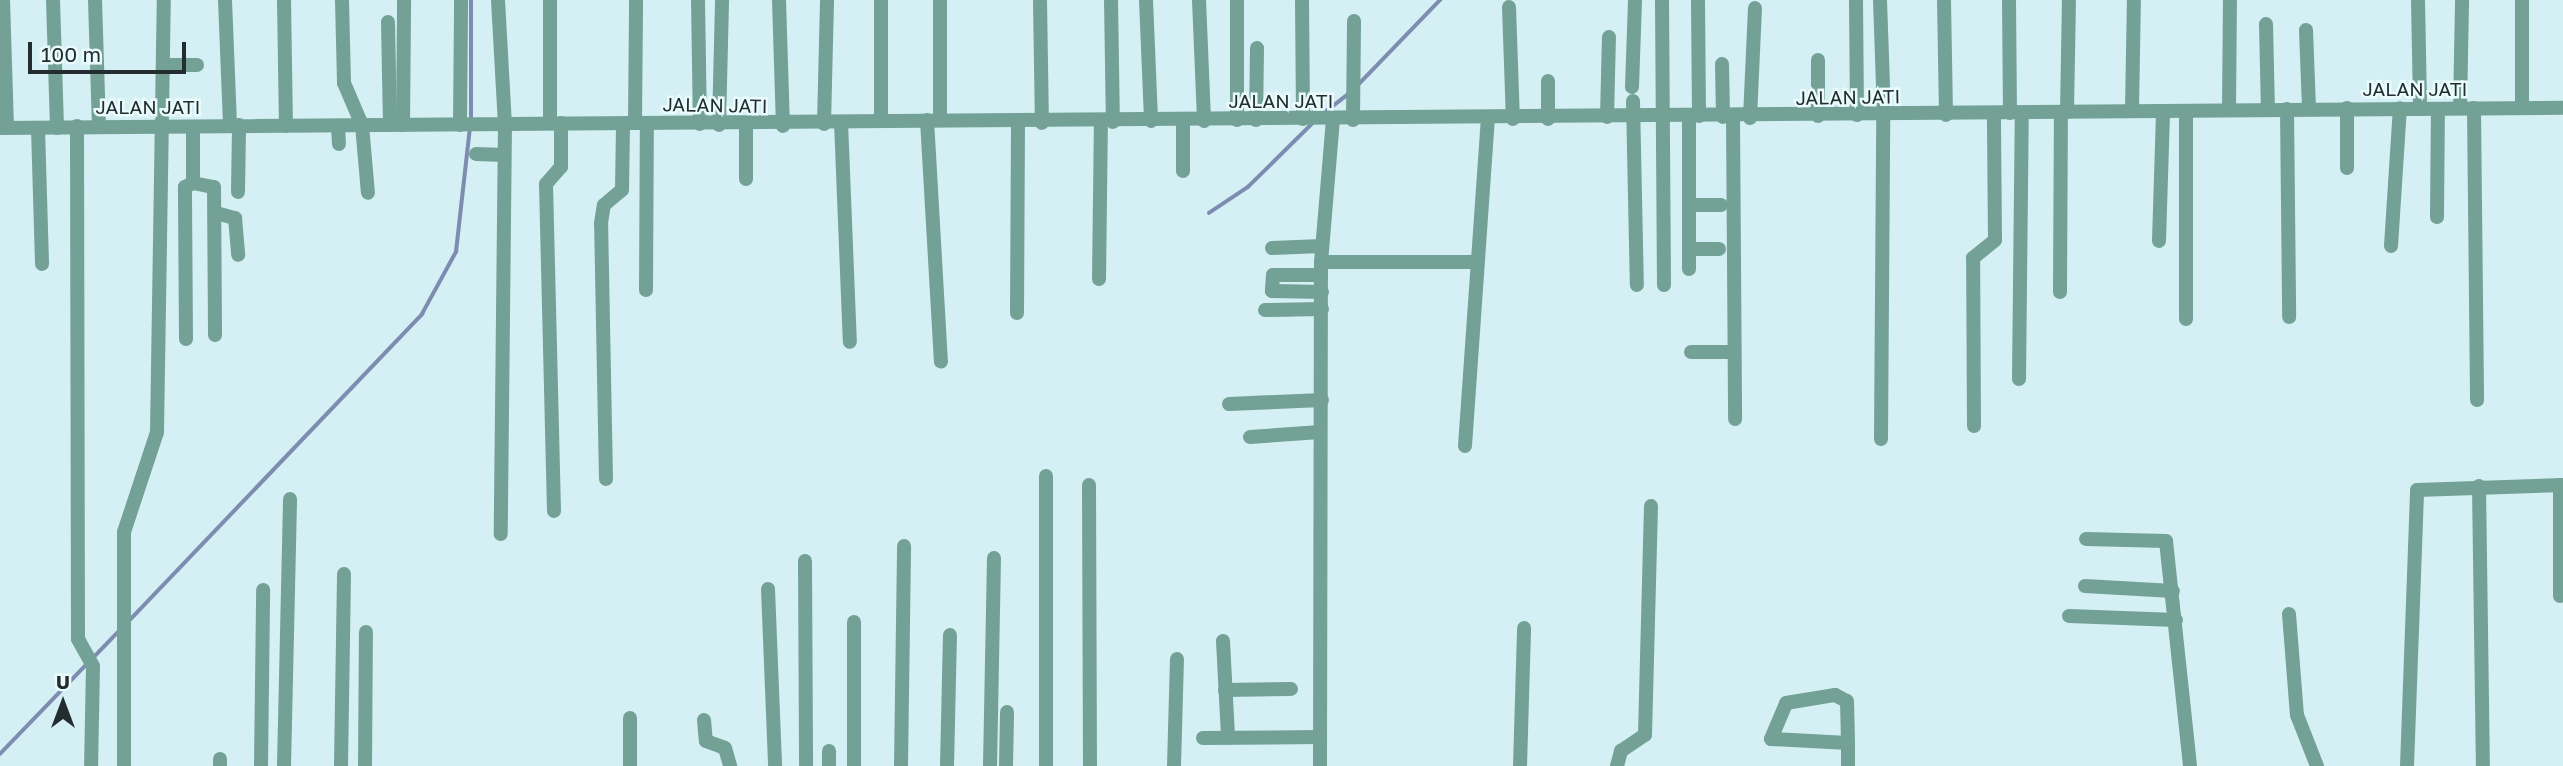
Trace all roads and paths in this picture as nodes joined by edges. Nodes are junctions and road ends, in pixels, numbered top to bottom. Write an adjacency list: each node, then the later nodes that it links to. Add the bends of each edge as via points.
1 (3, 0): 112 (street)
2 (53, 0): 114 (street)
3 (94, 0): 99 (street)
4 (164, 0): 48 (street)
5 (225, 0): 100 (street)
6 (284, 0): 107 (street)
7 (342, 0): 101 (street, via 344,85)
8 (404, 0): 102 (street)
9 (461, 0): 103 (street)
10 (498, 0): 94 (street)
11 (550, 0): 93 (street)
12 (636, 0): 95 (street)
13 (698, 0): 96 (street)
14 (722, 0): 104 (street)
15 (779, 0): 109 (street)
16 (827, 0): 97 (street)
17 (881, 0): 86 (street)
18 (940, 0): 81 (street)
19 (1040, 0): 98 (street)
20 (1111, 0): 92 (street)
21 (1146, 0): 87 (street)
22 (1199, 0): 89 (street)
23 (1237, 0): 82 (street)
24 (1302, 0): 79 (street)
25 (1635, 0): 51 (street)
26 (1662, 0): 72 (street)
27 (1698, 0): 76 (street)
28 (1856, 0): 70 (street)
29 (1880, 0): 74 (street)
30 (1944, 0): 71 (street)
31 (2009, 0): 68 (street)
32 (2069, 0): 66 (street)
33 (2134, 0): 62 (street)
34 (2231, 0): 63 (street)
35 (2418, 0): 55 (street)
36 (2462, 0): 56 (street)
37 (2522, 0): 57 (street)
38 (1509, 7): 85 (street)
39 (1755, 8): 78 (street)
40 (1354, 21): 67 (street)
41 (388, 22): 102 (street)
42 (2266, 24): 59 (street)
43 (2306, 30): 52 (street)
44 (1609, 37): 75 (street)
45 (1257, 48): 83 (street)
46 (1818, 60): 73 (street)
47 (1722, 64): 77 (street)
48 (163, 65): 49 (street); 110 (street)
49 (197, 65)
50 (1548, 81): 80 (street)
51 (1633, 102): 72 (street, JALAN JATI); 75 (street, JALAN JATI); 140 (street)
52 (2309, 108): 53 (street, JALAN JATI); 60 (street, JALAN JATI)
53 (2347, 108): 54 (street, JALAN JATI); 118 (street)
54 (2400, 108): 55 (street, JALAN JATI); 130 (street)
55 (2420, 108): 61 (street, JALAN JATI)
56 (2467, 108): 57 (street, JALAN JATI); 61 (street, JALAN JATI); 158 (street)
57 (2522, 108): 58 (street, JALAN JATI)
58 (2563, 108)
59 (2268, 109): 60 (street, JALAN JATI); 63 (street, JALAN JATI)
60 (2287, 109): 148 (street)
61 (2438, 109): 127 (street)
62 (2132, 110): 64 (street, JALAN JATI); 66 (street, JALAN JATI)
63 (2229, 110): 65 (street, JALAN JATI)
64 (2163, 111): 65 (street, JALAN JATI); 128 (street)
65 (2186, 111): 149 (street)
66 (2064, 112): 68 (street, JALAN JATI); 144 (street)
67 (1353, 113): 79 (street, JALAN JATI); 84 (street, JALAN JATI)
68 (2016, 113): 69 (street, JALAN JATI); 156 (street)
69 (1994, 114): 71 (street, JALAN JATI); 161 (street, via 1994,240 1973,258)
70 (1857, 115): 73 (street, JALAN JATI); 74 (street, JALAN JATI)
71 (1946, 115): 74 (street, JALAN JATI)
72 (1660, 116): 76 (street, JALAN JATI); 141 (street)
73 (1818, 116): 78 (street, JALAN JATI)
74 (1884, 116): 164 (street)
75 (1607, 117): 80 (street, JALAN JATI)
76 (1694, 117): 77 (street, JALAN JATI); 124 (street)
77 (1728, 117): 78 (street, JALAN JATI); 154 (street)
78 (1750, 118)
79 (1318, 119): 83 (street, JALAN JATI); 129 (street)
80 (1548, 119): 85 (street, JALAN JATI)
81 (934, 120): 86 (street, JALAN JATI); 91 (street, JALAN JATI); 155 (street)
82 (1237, 120): 83 (street, JALAN JATI); 89 (street, JALAN JATI)
83 (1256, 120)
84 (1488, 120): 85 (street, JALAN JATI); 135 (street)
85 (1513, 120)
86 (881, 121): 90 (street, JALAN JATI)
87 (1151, 121): 88 (street, JALAN JATI); 92 (street, JALAN JATI)
88 (1182, 121): 89 (street, JALAN JATI); 119 (street)
89 (1204, 121)
90 (841, 122): 97 (street, JALAN JATI); 152 (street)
91 (1018, 122): 98 (street, JALAN JATI); 147 (street)
92 (1107, 122): 98 (street, JALAN JATI); 139 (street)
93 (555, 123): 94 (street, JALAN JATI); 95 (street, JALAN JATI); 173 (street, via 561,167 546,184)
94 (505, 124): 103 (street, JALAN JATI); 117 (street)
95 (635, 124): 96 (street, JALAN JATI); 142 (street); 167 (street, via 622,190 604,205 601,223)
96 (700, 124): 104 (street, JALAN JATI)
97 (824, 124): 109 (street, JALAN JATI)
98 (1042, 124)
99 (99, 125): 106 (street, JALAN JATI); 110 (street, JALAN JATI)
100 (234, 125): 107 (street, JALAN JATI); 111 (street, JALAN JATI); 122 (street)
101 (362, 125): 102 (street, JALAN JATI); 108 (street, JALAN JATI); 123 (street)
102 (396, 125): 103 (street, JALAN JATI)
103 (462, 125)
104 (719, 125): 105 (street, JALAN JATI)
105 (746, 125): 109 (street, JALAN JATI); 120 (street)
106 (77, 126): 114 (street, JALAN JATI); 204 (street)
107 (286, 126): 108 (street, JALAN JATI)
108 (338, 126): 115 (street)
109 (783, 126)
110 (158, 127): 111 (street, JALAN JATI); 205 (street, via 157,432 124,532)
111 (193, 127): 121 (street)
112 (3, 128): 113 (street, JALAN JATI)
113 (38, 128): 114 (street, JALAN JATI); 136 (street)
114 (57, 128)
115 (339, 144)
116 (476, 154): 117 (street)
117 (505, 155): 174 (street)
118 (2347, 168)
119 (1183, 171)
120 (746, 179)
121 (193, 183): 126 (street, via 213,185); 151 (street, via 186,187)
122 (238, 192)
123 (368, 193)
124 (1689, 205): 125 (street); 132 (street)
125 (1721, 205)
126 (216, 213): 134 (street, via 235,218); 150 (street)
127 (2437, 217)
128 (2159, 241)
129 (1322, 246): 131 (street); 137 (street)
130 (2391, 246)
131 (1272, 248)
132 (1689, 248): 133 (street); 138 (street)
133 (1719, 249)
134 (238, 255)
135 (1474, 262): 137 (street); 165 (street)
136 (42, 264)
137 (1321, 269): 143 (street); 143 (street, via 1273,275 1272,291)
138 (1689, 269)
139 (1099, 279)
140 (1637, 285)
141 (1664, 285)
142 (646, 290)
143 (1322, 292): 145 (street)
144 (2060, 292)
145 (1322, 309): 146 (street); 157 (street)
146 (1265, 310)
147 (1017, 313)
148 (2289, 317)
149 (2186, 319)
150 (215, 335)
151 (186, 339)
152 (850, 341)
153 (1691, 352): 154 (street)
154 (1734, 352): 160 (street)
155 (941, 362)
156 (2019, 379)
157 (1322, 400): 159 (street); 162 (street)
158 (2477, 400)
159 (1229, 404)
160 (1735, 419)
161 (1974, 426)
162 (1320, 432): 163 (street); 199 (street)
163 (1250, 437)
164 (1881, 439)
165 (1465, 446)
166 (1046, 476): 220 (street)
167 (606, 479)
168 (1089, 485): 221 (street)
169 (2562, 485): 170 (street); 184 (street)
170 (2479, 486): 229 (street, via 2424,487 2413,499); 230 (street)
171 (290, 499): 207 (street)
172 (1651, 506): 225 (street, via 1645,735 1621,751)
173 (554, 511)
174 (500, 534)
175 (2086, 539): 183 (street, via 2166,541)
176 (904, 546): 216 (street)
177 (994, 558): 218 (street)
178 (805, 561): 213 (street)
179 (344, 574): 208 (street)
180 (2085, 586): 183 (street)
181 (768, 589): 212 (street)
182 (263, 590): 206 (street)
183 (2174, 591): 187 (street)
184 (2560, 596)
185 (2288, 614): 228 (street, via 2297,715)
186 (2069, 616): 187 (street)
187 (2176, 620): 227 (street)
188 (854, 622): 215 (street)
189 (1524, 628): 224 (street)
190 (366, 632): 209 (street)
191 (950, 635): 217 (street)
192 (1223, 641): 195 (street)
193 (1177, 659): 222 (street)
194 (1291, 689): 195 (street)
195 (1226, 691): 201 (street)
196 (1007, 712): 219 (street)
197 (630, 718): 210 (street)
198 (704, 720): 211 (street, via 706,741 725,748)
199 (1320, 737): 201 (street); 223 (street)
200 (1203, 738): 201 (street)
201 (1228, 738)
202 (1848, 743): 202 (street, via 1847,701 1835,695 1786,703 1771,739); 226 (street)
203 (829, 751): 214 (street)
204 (91, 766)
205 (124, 766)
206 (261, 766)
207 (284, 766)
208 (341, 766)
209 (365, 766)
210 (630, 766)
211 (730, 766)
212 (775, 766)
213 (806, 766)
214 (829, 766)
215 (854, 766)
216 (901, 766)
217 (947, 766)
218 (990, 766)
219 (1006, 766)
220 (1046, 766)
221 (1090, 766)
222 (1174, 766)
223 (1320, 766)
224 (1520, 766)
225 (1617, 766)
226 (1848, 766)
227 (2190, 766)
228 (2317, 766)
229 (2407, 766)
230 (2483, 766)

